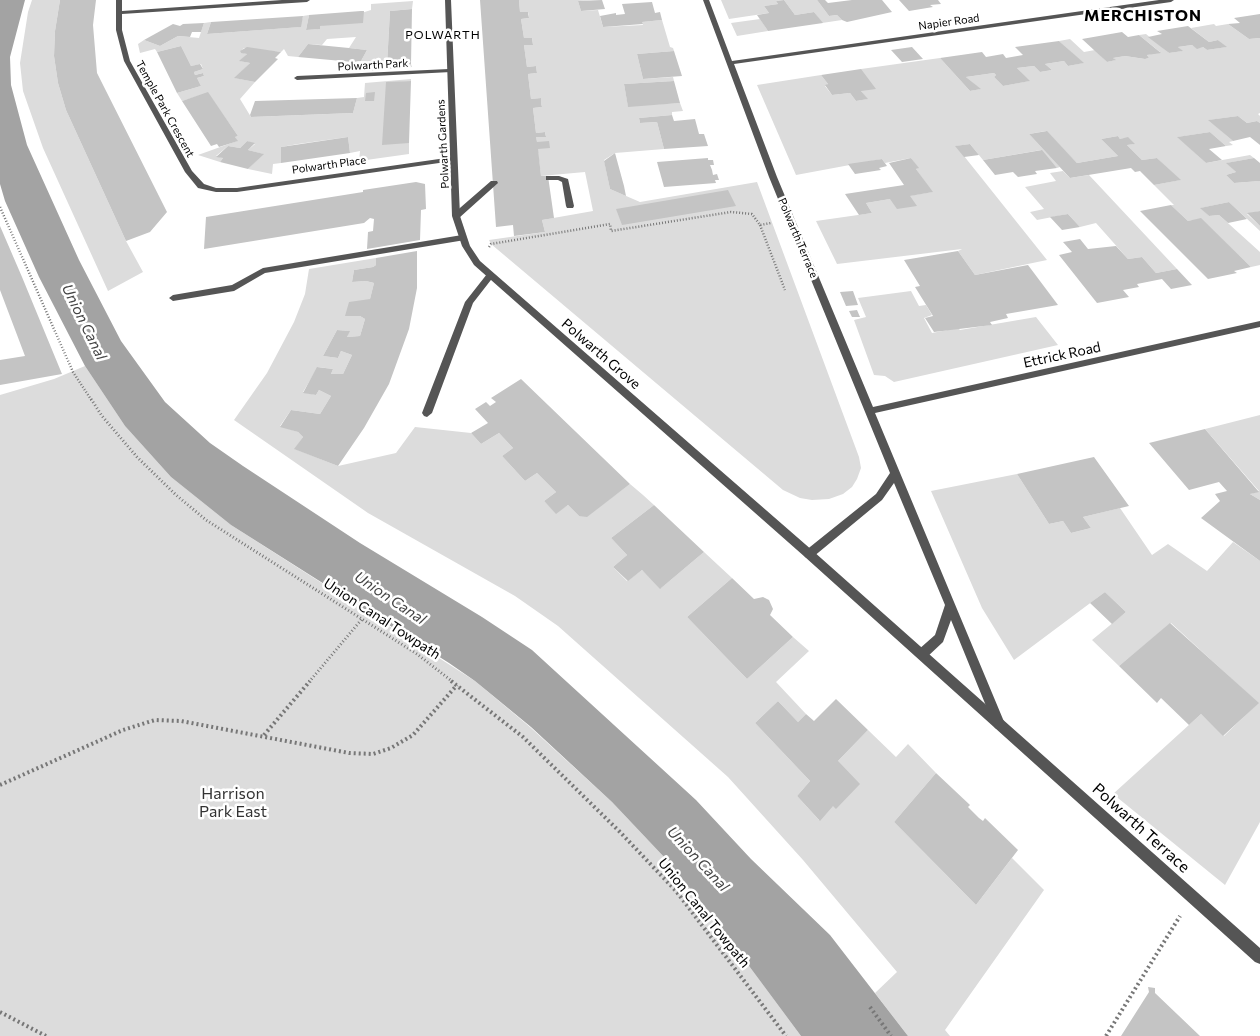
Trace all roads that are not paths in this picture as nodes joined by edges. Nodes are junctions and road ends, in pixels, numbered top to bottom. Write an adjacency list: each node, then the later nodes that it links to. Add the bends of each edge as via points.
1 (119, 0): 6 (street, Temple Park Crescent)
2 (308, 0): 6 (street)
3 (448, 0): 8 (street, Polwarth Gardens)
4 (706, 0): 7 (street, Polwarth Terrace)
5 (1171, 0): 7 (street, Napier Road)
6 (118, 14): 13 (street, Temple Park Crescent, via 124,53 132,70 192,178)
7 (731, 63): 20 (street, Polwarth Terrace, via 792,223)
8 (450, 71): 9 (street, Polwarth Park); 10 (street, Polwarth Gardens)
9 (297, 78)
10 (453, 159): 13 (street, Polwarth Place, via 237,190); 15 (street, Polwarth Gardens)
11 (549, 178): 14 (street, via 565,181)
12 (494, 183): 15 (street)
13 (208, 189)
14 (570, 206)
15 (456, 216): 16 (street, Polwarth Gardens)
16 (462, 238): 17 (street, Polwarth Gardens, via 477,263); 18 (street, via 263,271 234,288)
17 (490, 276): 21 (street, via 469,302); 23 (street, Polwarth Grove)
18 (173, 298)
19 (1260, 324): 20 (street, Ettrick Road)
20 (870, 411): 22 (street, Polwarth Terrace)
21 (427, 413)
22 (895, 474): 23 (street, via 879,497); 24 (street, Polwarth Terrace)
23 (809, 554): 25 (street, Polwarth Terrace)
24 (950, 605): 25 (street, via 939,638); 26 (street, Polwarth Terrace)
25 (922, 654): 26 (street, Polwarth Terrace)
26 (1000, 724): 27 (street, Polwarth Terrace)
27 (1260, 957)

